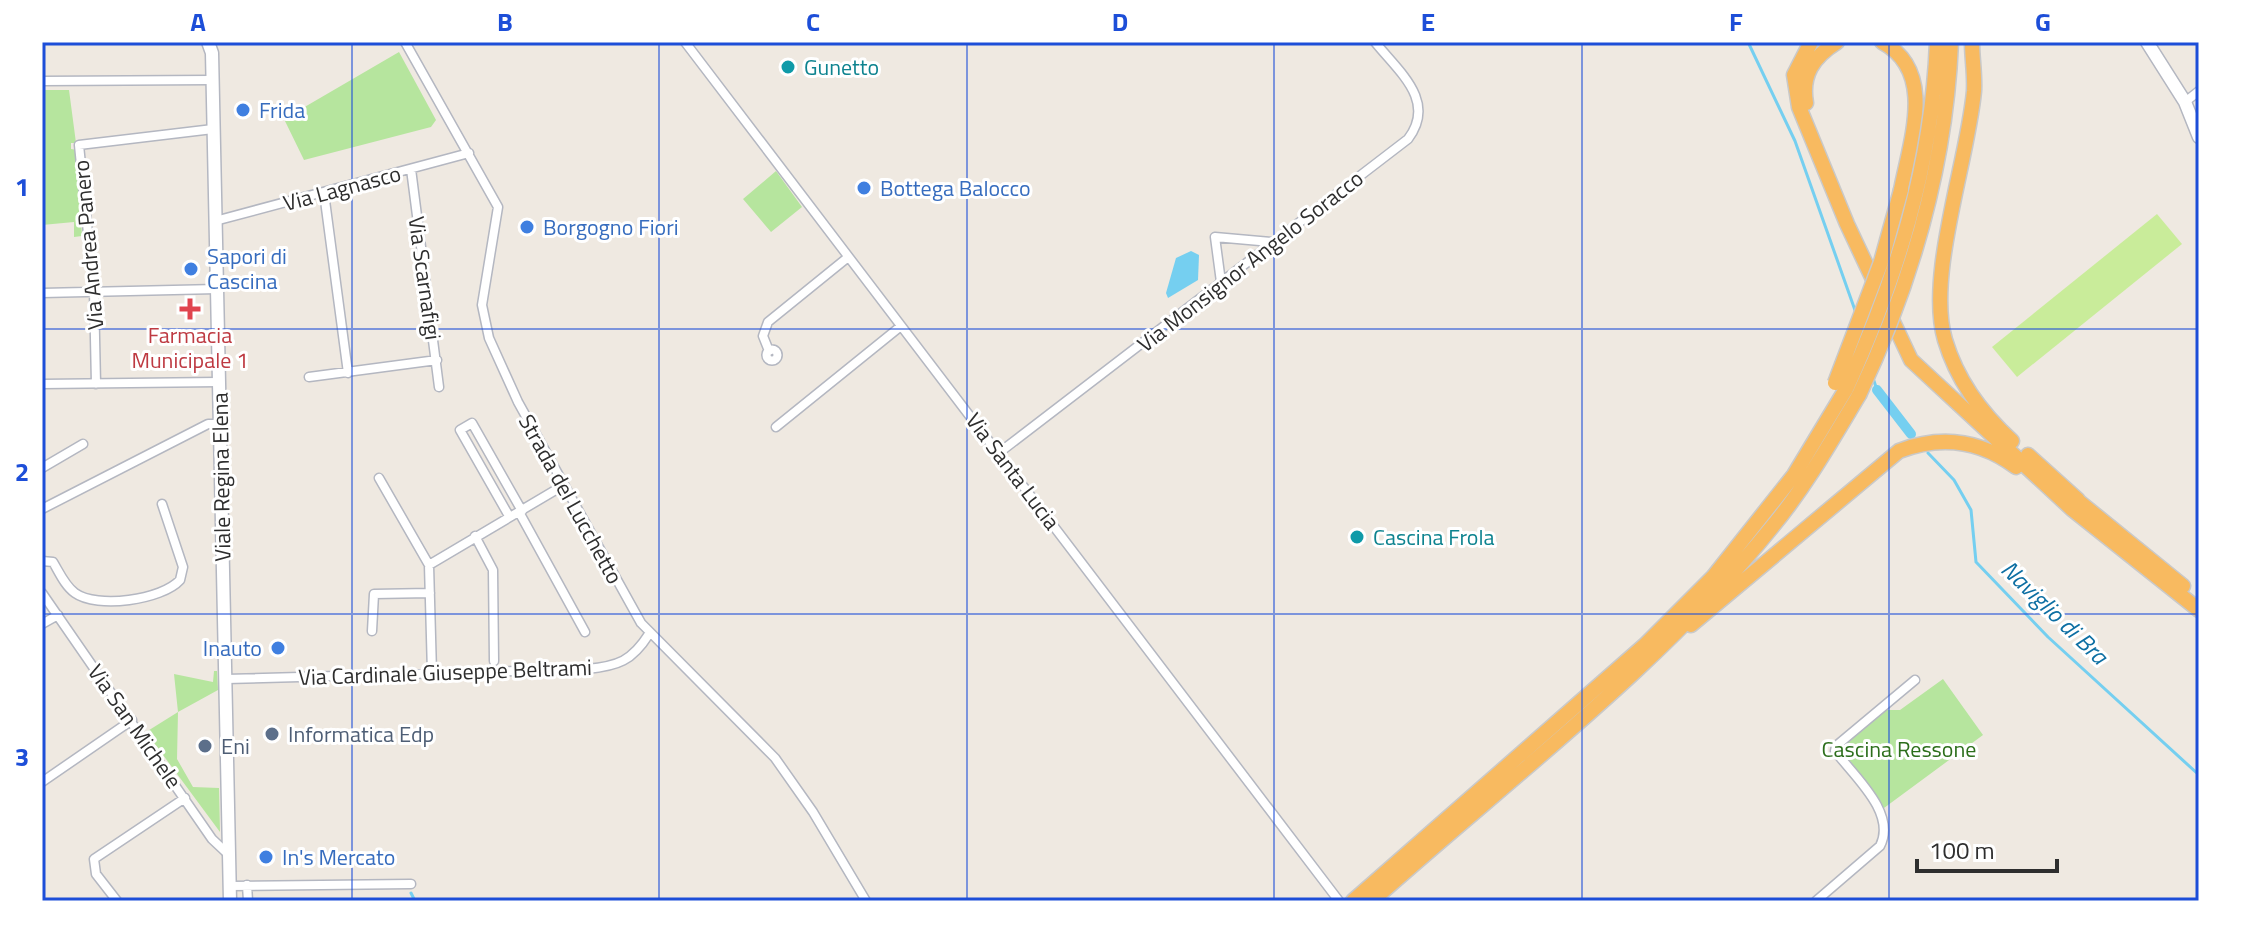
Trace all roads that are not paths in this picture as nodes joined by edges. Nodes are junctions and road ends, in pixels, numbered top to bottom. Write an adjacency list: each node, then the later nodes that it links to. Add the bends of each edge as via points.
1 (405, 42): 19 (street, Strada del Lucchetto)
2 (685, 42): 24 (street, Via Santa Lucia)
3 (1375, 42): 23 (street, Via Monsignor Angelo Soracco, via 1418,101 1421,118 1416,129)
4 (1811, 42): 18 (highway, via 1794,75)
5 (1837, 42): 18 (highway, via 1818,54 1807,72 1804,88)
6 (1882, 42): 38 (highway, bridge, via 1906,62 1916,95 1901,190)
7 (1937, 42): 38 (highway, bridge, via 1926,156 1907,236)
8 (1951, 42): 38 (highway, bridge, via 1949,91 1932,193 1902,295)
9 (1972, 42): 47 (highway, via 1974,89 1944,260 1944,338 1981,409)
10 (2147, 42): 15 (main road)
11 (212, 45): 12 (main road, Viale Regina Elena)
12 (212, 80): 13 (street); 16 (main road, Viale Regina Elena)
13 (42, 81)
14 (2199, 91): 15 (street)
15 (2185, 102): 17 (main road)
16 (213, 129): 22 (main road, Viale Regina Elena); 27 (street, Via Andrea Panero, via 79,145)
17 (2199, 137)
18 (1812, 139): 47 (highway, via 1903,347 1921,373)
19 (469, 153): 20 (street, Via Lagnasco); 45 (street, Strada del Lucchetto, via 498,213 482,305 489,338)
20 (411, 169): 21 (street, Via Lagnasco); 31 (street, Via Scarnafigi)
21 (324, 193): 22 (street, Via Lagnasco); 32 (street)
22 (215, 221): 26 (main road, Viale Regina Elena)
23 (1272, 243): 25 (street, Via Monsignor Angelo Soracco); 25 (street, via 1215,237)
24 (847, 258): 29 (street, Via Santa Lucia); 30 (street, via 768,322 763,336)
25 (1221, 282): 42 (street, Via Monsignor Angelo Soracco)
26 (217, 289): 27 (street); 34 (main road, Viale Regina Elena)
27 (94, 292): 28 (street); 36 (street, Via Andrea Panero)
28 (42, 293)
29 (901, 326): 40 (street); 42 (street, Via Santa Lucia)
30 (769, 351)
31 (437, 360): 32 (street); 37 (street, Via Scarnafigi)
32 (348, 373): 33 (street)
33 (309, 377)
34 (219, 382): 36 (street); 39 (main road, Viale Regina Elena)
35 (42, 384): 36 (street)
36 (96, 384)
37 (439, 387)
38 (1847, 389): 64 (highway, via 1798,494 1725,582); 80 (highway, via 1761,522 1702,589)
39 (214, 424): 48 (street); 66 (main road, Viale Regina Elena)
40 (776, 427)
41 (83, 444): 43 (street)
42 (1000, 452): 75 (street, Via Santa Lucia)
43 (42, 468)
44 (379, 478): 53 (street)
45 (564, 485): 49 (street); 62 (street, Strada del Lucchetto)
46 (162, 504): 52 (street, via 183,567 180,580 168,589 102,604 76,594 53,562)
47 (2075, 505): 56 (highway); 57 (highway); 64 (highway, via 1992,452 1965,443 1930,442 1899,451)
48 (42, 509)
49 (520, 511): 50 (street); 50 (street, via 472,423 460,430); 61 (street)
50 (509, 516): 51 (street)
51 (475, 536): 53 (street); 63 (street, via 493,570)
52 (42, 561)
53 (429, 565): 55 (street)
54 (42, 593): 58 (street, Via San Michele)
55 (430, 593): 60 (street, via 374,594); 65 (street)
56 (2199, 599)
57 (2199, 610)
58 (58, 615): 59 (street); 68 (street, Via San Michele)
59 (42, 624)
60 (372, 631)
61 (585, 632)
62 (649, 634): 65 (street, Via Cardinale Giuseppe Beltrami, via 633,657 613,666); 79 (street, Strada del Lucchetto, via 775,758)
63 (494, 661)
64 (1643, 662): 81 (highway)
65 (432, 673): 66 (street, Via Cardinale Giuseppe Beltrami)
66 (226, 679): 71 (main road, Viale Regina Elena)
67 (1915, 680): 82 (street, via 1836,746 1882,814 1886,834 1880,846)
68 (132, 720): 69 (street); 70 (street, Via San Michele)
69 (42, 782)
70 (185, 798): 71 (street, Via San Michele); 76 (street, via 94,859 96,874)
71 (230, 856): 74 (main road, Viale Regina Elena)
72 (411, 884): 73 (street)
73 (247, 885): 74 (street); 78 (street)
74 (230, 886): 77 (main road, Viale Regina Elena)
75 (1336, 898)
76 (117, 901)
77 (230, 901)
78 (248, 901)
79 (866, 901)
80 (1353, 901)
81 (1372, 901)
82 (1816, 901)

